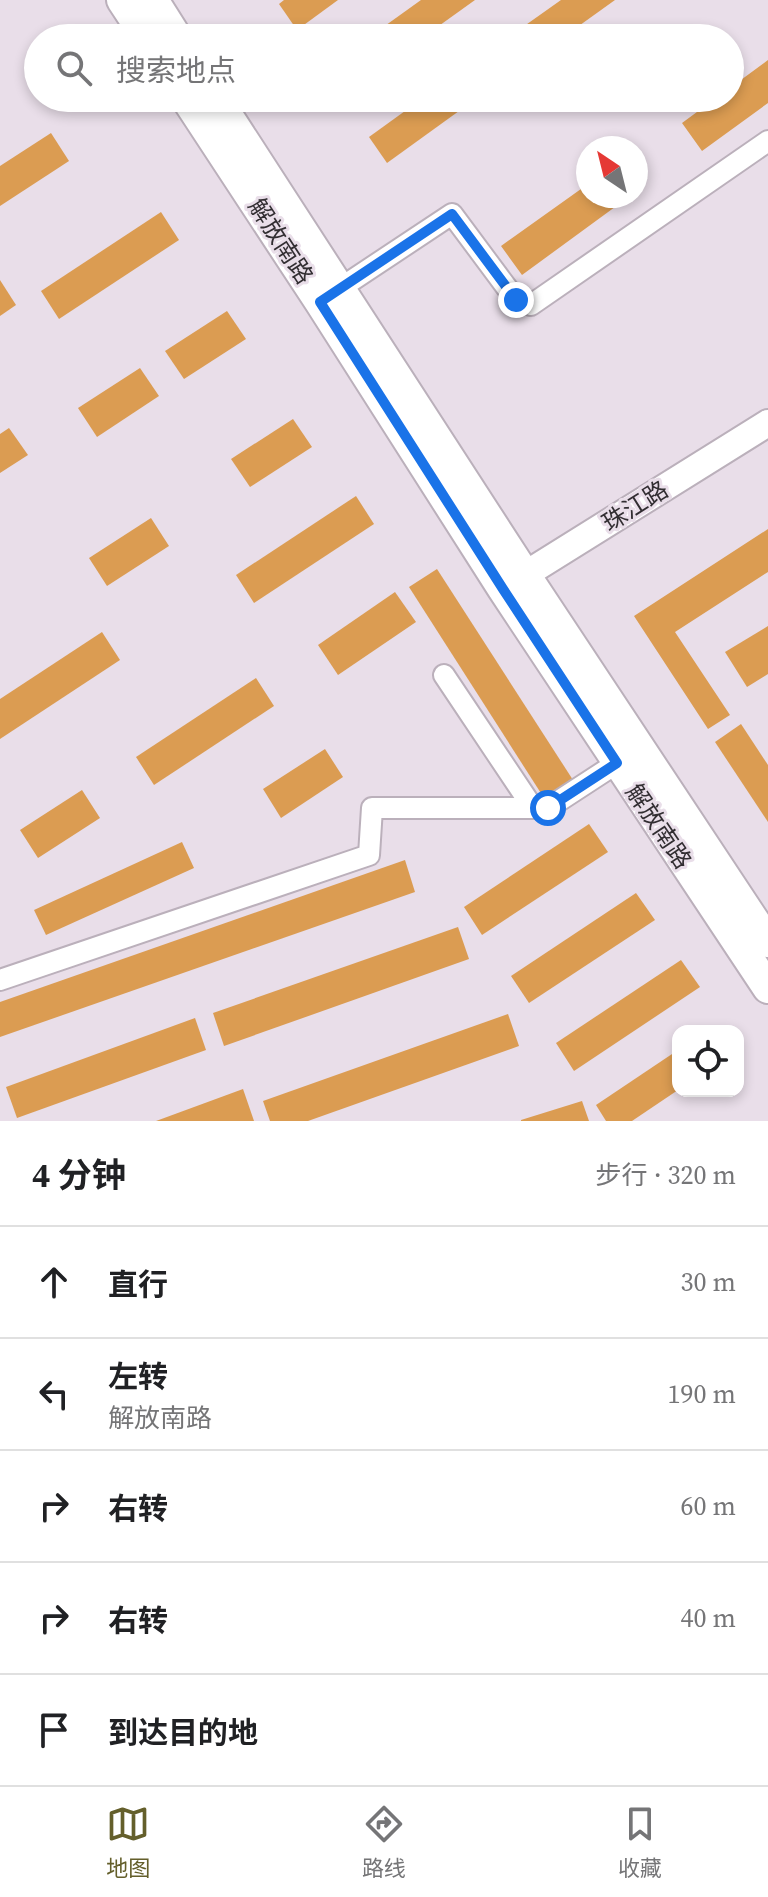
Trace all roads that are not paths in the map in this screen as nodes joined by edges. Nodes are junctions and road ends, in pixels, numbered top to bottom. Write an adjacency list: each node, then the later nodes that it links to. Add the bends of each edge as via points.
1 (122, 0): 3 (main road)
2 (153, 0): 4 (main road)
3 (138, 24)
4 (168, 24)
5 (196, 112): 8 (main road, 解放南路)
6 (224, 112): 8 (main road, 解放南路)
7 (768, 141): 8 (street, via 531,305 516,300 452,214)
8 (330, 295): 10 (main road, 解放南路)
9 (768, 423): 10 (street, 珠江路)
10 (514, 582): 12 (main road, 解放南路); 14 (main road, 解放南路)
11 (444, 675): 13 (street)
12 (617, 763): 13 (street, via 548,808); 16 (main road, 解放南路)
13 (533, 808): 15 (street, via 372,808 369,855)
14 (768, 942)
15 (0, 980)
16 (768, 988)

